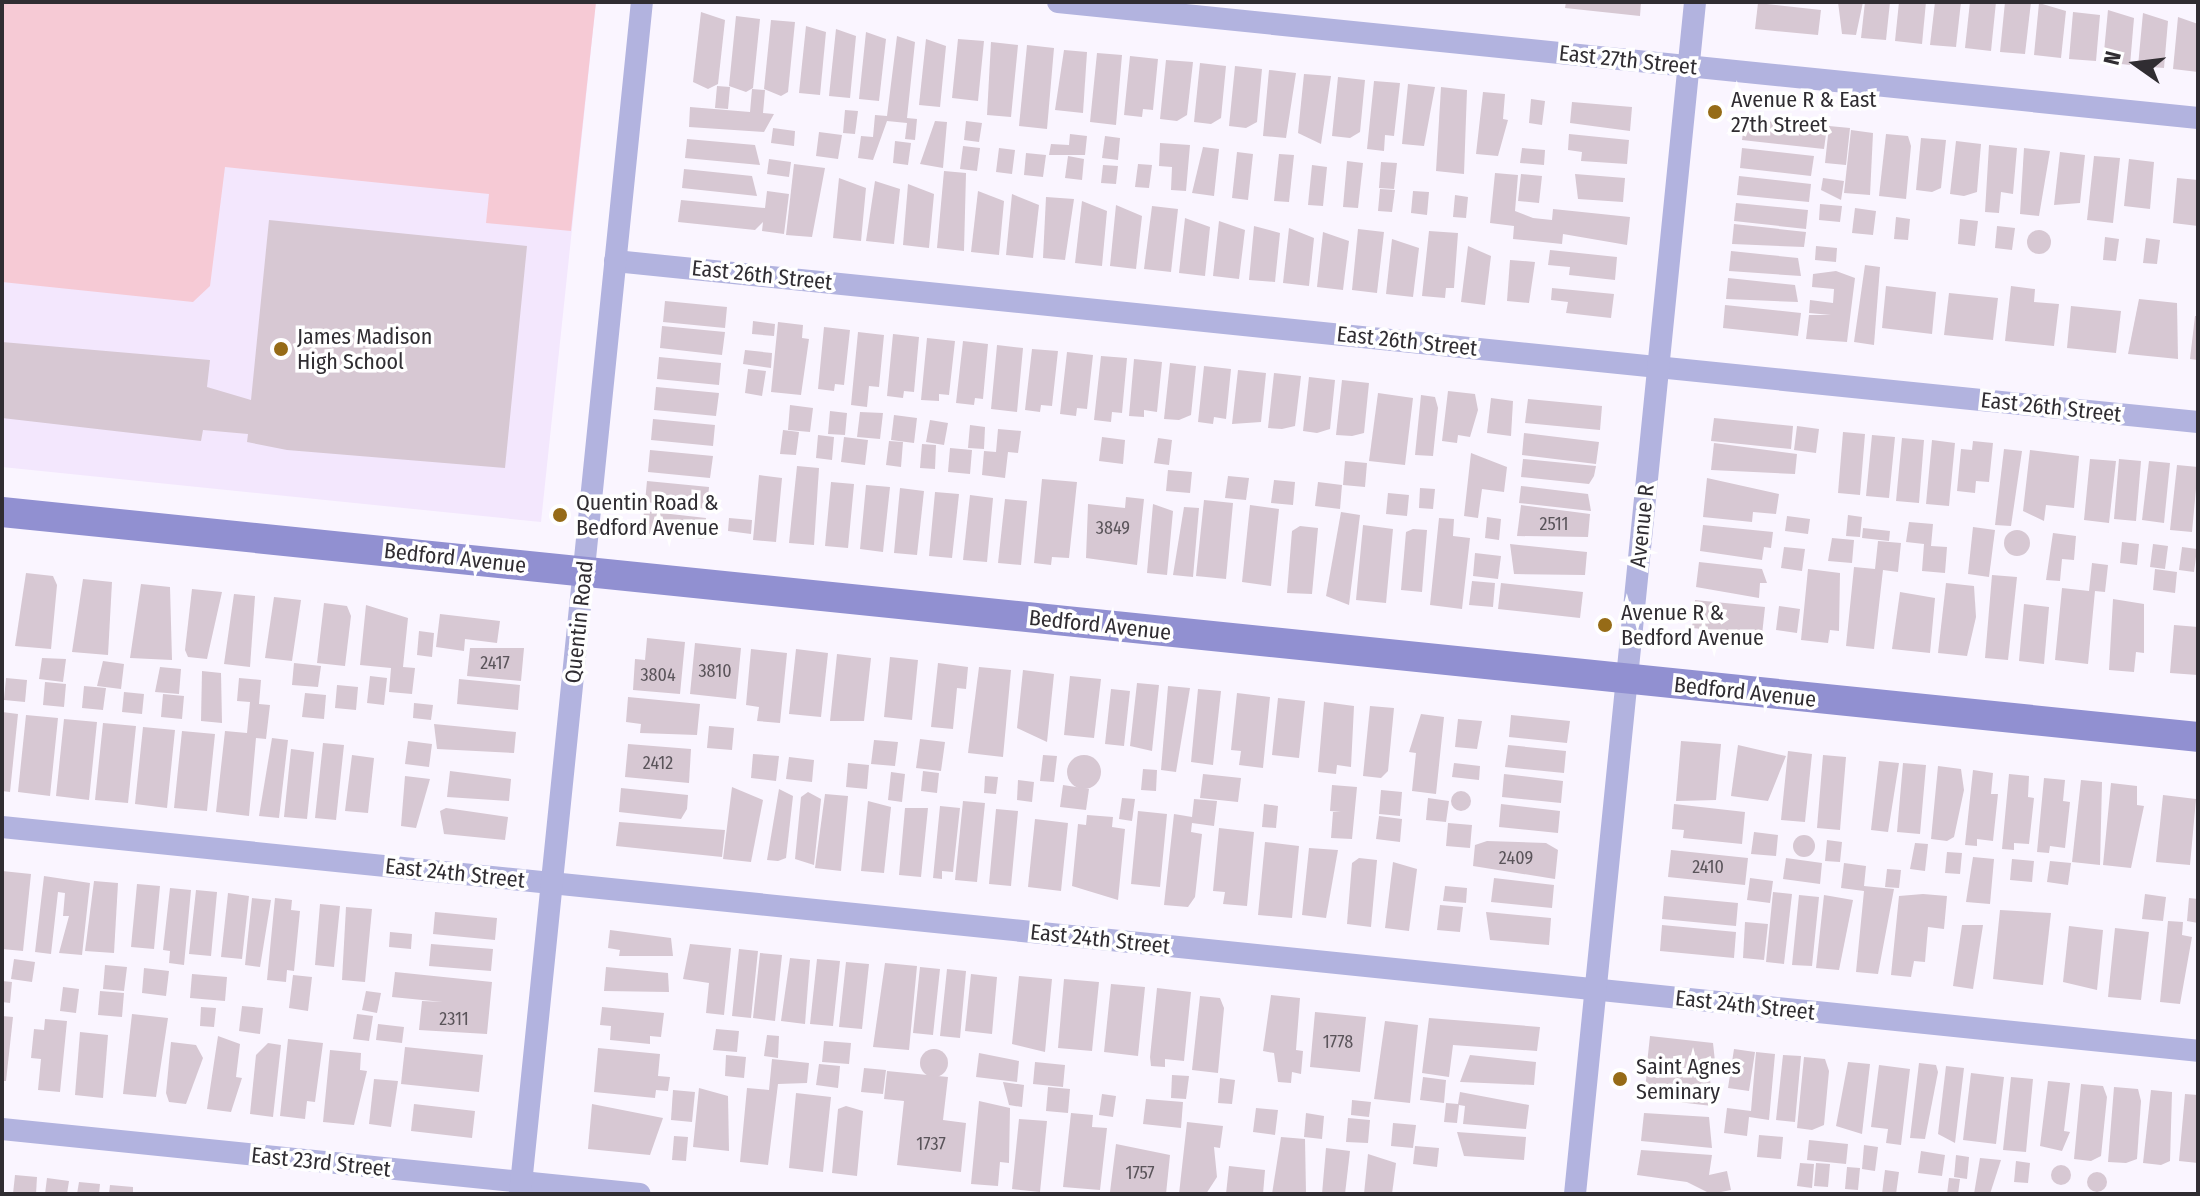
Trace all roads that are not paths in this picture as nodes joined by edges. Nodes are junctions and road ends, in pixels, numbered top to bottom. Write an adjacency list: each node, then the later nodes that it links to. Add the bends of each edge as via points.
1 (642, 2): 6 (street, Quentin Road)
2 (1058, 2): 4 (street, East 27th Street)
3 (1695, 2): 4 (street, Avenue R)
4 (1689, 66): 5 (street, East 27th Street); 7 (street, Avenue R)
5 (2198, 118)
6 (615, 261): 7 (street, East 26th Street); 10 (street, Quentin Road)
7 (1659, 368): 8 (street, East 26th Street); 11 (street, Avenue R)
8 (2198, 422)
9 (2, 512): 10 (main road, Bedford Avenue)
10 (584, 571): 11 (main road, Bedford Avenue); 14 (street, Quentin Road)
11 (1627, 680): 12 (main road, Bedford Avenue); 15 (street, Avenue R)
12 (2198, 737)
13 (2, 827): 14 (street, East 24th Street)
14 (552, 883): 15 (street, East 24th Street); 18 (street, Quentin Road)
15 (1595, 990): 16 (street, East 24th Street); 20 (street, Avenue R)
16 (2198, 1051)
17 (2, 1129): 18 (street, East 23rd Street)
18 (521, 1188): 19 (street, East 23rd Street)
19 (640, 1194)
20 (1575, 1194)

